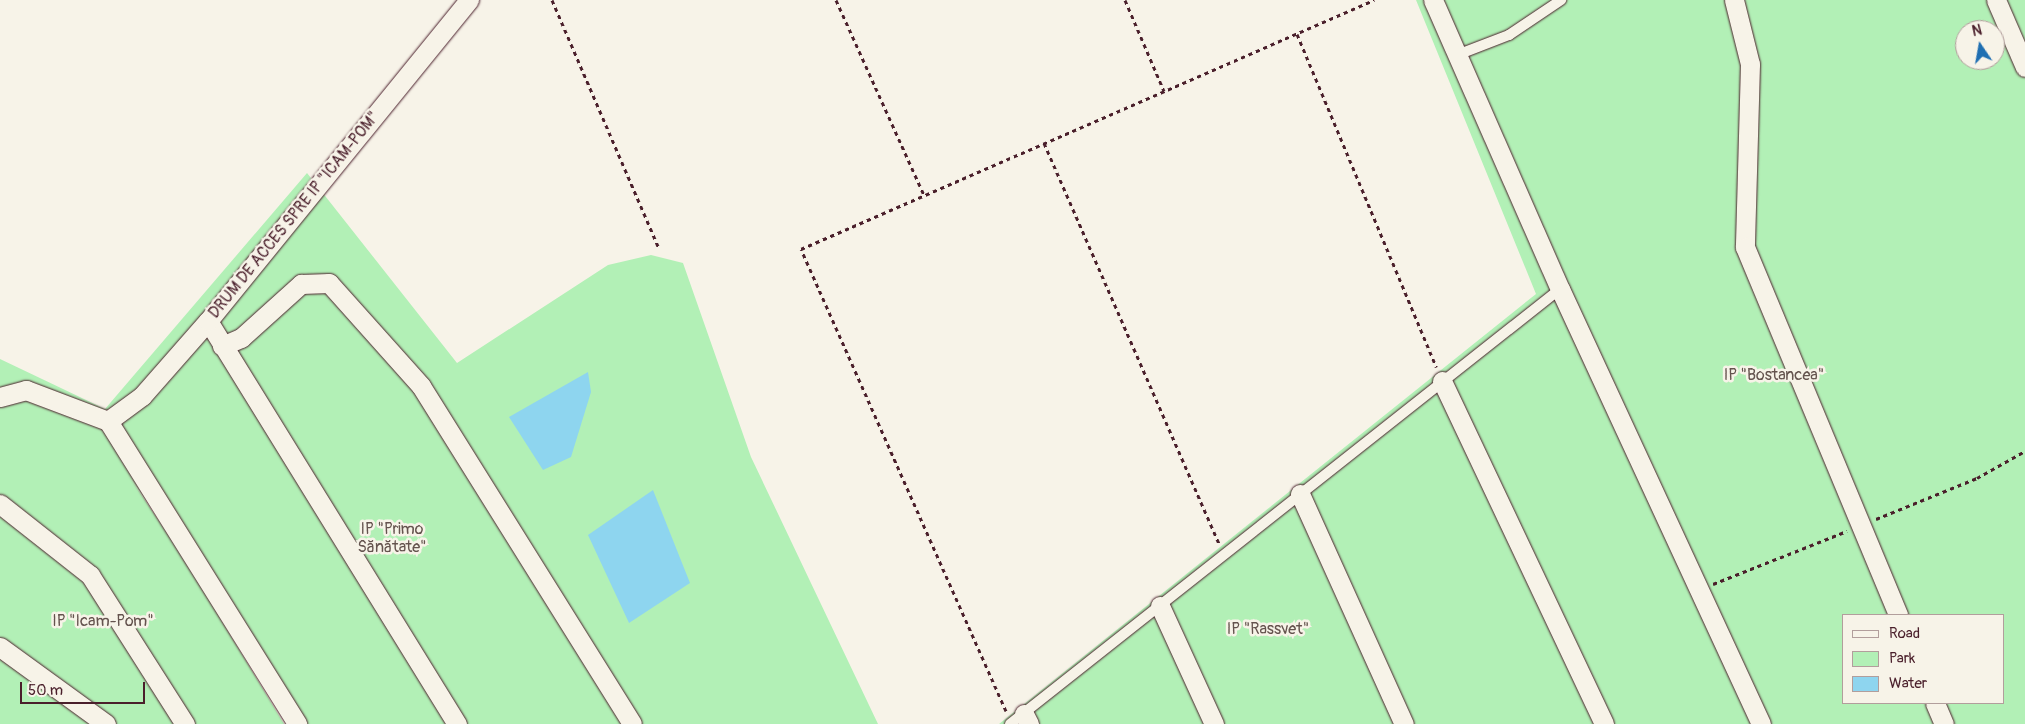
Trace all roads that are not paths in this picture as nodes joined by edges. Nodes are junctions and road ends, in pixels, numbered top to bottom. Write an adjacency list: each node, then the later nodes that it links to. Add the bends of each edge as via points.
1 (469, 0): 9 (street, DRUM DE ACCES SPRE IP "ICAM-POM")
2 (1433, 0): 6 (street)
3 (1561, 0): 6 (lane, via 1509,35)
4 (1734, 0): 17 (street, via 1750,64 1745,247)
5 (1996, 0): 7 (street)
6 (1457, 55): 8 (street)
7 (2025, 67)
8 (1560, 289): 11 (lane); 29 (street)
9 (208, 321): 10 (street); 13 (street, DRUM DE ACCES SPRE IP "ICAM-POM", via 142,396)
10 (222, 346): 24 (street); 25 (street, via 241,338 301,284 329,282 420,386)
11 (1442, 381): 14 (lane); 28 (street)
12 (1, 393): 13 (street, via 26,390 54,397)
13 (108, 420): 23 (street)
14 (1300, 494): 16 (lane); 27 (street)
15 (0, 504): 22 (street, via 90,574)
16 (1160, 606): 20 (lane); 26 (street)
17 (1898, 614)
18 (0, 647): 21 (street)
19 (1935, 704): 30 (street)
20 (1018, 721)
21 (106, 724)
22 (186, 724)
23 (297, 724)
24 (457, 724)
25 (632, 724)
26 (1214, 724)
27 (1404, 724)
28 (1604, 724)
29 (1762, 724)
30 (1944, 724)

